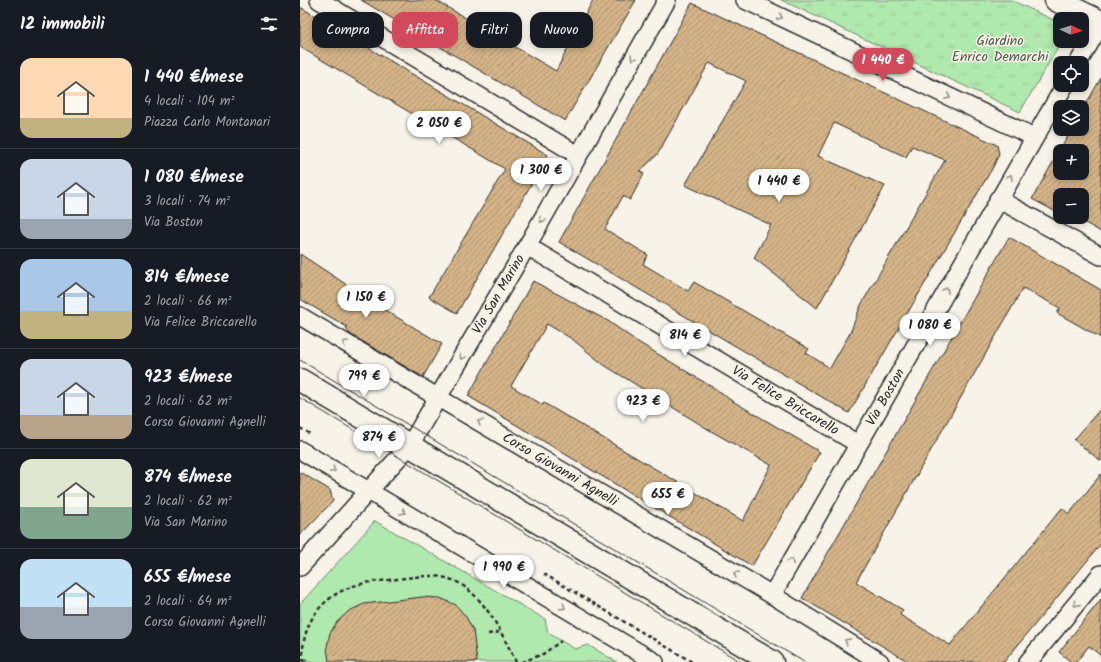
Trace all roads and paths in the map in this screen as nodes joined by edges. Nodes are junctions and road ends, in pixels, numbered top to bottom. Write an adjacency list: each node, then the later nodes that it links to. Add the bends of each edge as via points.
1 (319, 0): 9 (street)
2 (666, 0): 9 (street, Via San Marino, one-way to 9)
3 (745, 0): 8 (street, one-way to 8)
4 (1056, 0): 5 (main road)
5 (1101, 23): 6 (street)
6 (1082, 56)
7 (1061, 92): 8 (street, Via Boston)
8 (1034, 137): 10 (street, Via Boston, one-way to 8)
9 (578, 155): 11 (street, Via San Marino, one-way to 11)
10 (998, 199): 12 (street); 16 (street, Via Boston, one-way to 10)
11 (527, 246): 15 (street, Via San Marino, one-way to 15); 16 (street, Via Felice Briccarello)
12 (1101, 256)
13 (300, 316): 15 (street, Corso Giovanni Agnelli, one-way to 13)
14 (300, 380): 17 (main road)
15 (439, 398): 17 (street, Via San Marino); 22 (street, Corso Giovanni Agnelli, one-way to 15)
16 (858, 444): 22 (street, Via Boston, one-way to 16)
17 (410, 446): 19 (street, Via San Marino); 31 (main road)
18 (300, 450): 19 (street, one-way to 19)
19 (370, 492): 20 (street, Via San Marino); 30 (street, one-way to 30)
20 (300, 567)
21 (1101, 574): 33 (street, one-way to 33)
22 (772, 595): 32 (street, Corso Giovanni Agnelli, one-way to 22)
23 (501, 632): 24 (path); 27 (path, via 473,594 456,582 433,574 362,586 329,597 312,617 303,640); 28 (path)
24 (488, 634)
25 (561, 641): 29 (path, via 543,654)
26 (309, 660): 27 (path)
27 (303, 661)
28 (516, 662)
29 (522, 662)
30 (655, 662)
31 (772, 662)
32 (880, 662)
33 (1028, 662)

